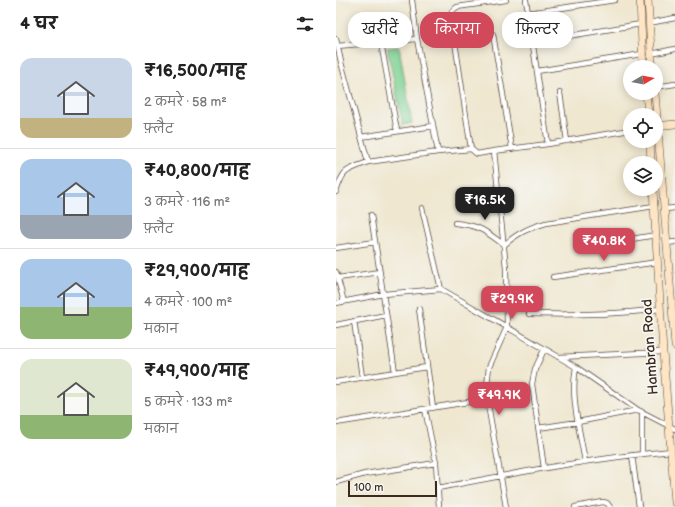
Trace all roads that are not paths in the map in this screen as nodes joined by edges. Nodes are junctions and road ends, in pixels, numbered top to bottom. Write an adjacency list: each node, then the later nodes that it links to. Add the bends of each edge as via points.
1 (412, 0): 14 (street)
2 (506, 0): 39 (street, via 457,7 452,11)
3 (526, 0): 7 (street)
4 (615, 0): 8 (street)
5 (640, 0): 11 (main road)
6 (648, 0): 10 (main road)
7 (528, 12)
8 (535, 12)
9 (675, 18): 10 (street)
10 (649, 23): 23 (main road)
11 (641, 24): 12 (street); 22 (main road)
12 (573, 35)
13 (336, 38): 18 (street)
14 (417, 39): 15 (street); 32 (street)
15 (412, 40)
16 (494, 40): 40 (street)
17 (348, 45): 18 (street)
18 (337, 46): 35 (street)
19 (382, 48): 33 (street)
20 (533, 48): 26 (street)
21 (675, 49): 23 (street)
22 (642, 54): 24 (main road); 26 (street)
23 (651, 54): 25 (main road)
24 (642, 60)
25 (651, 60)
26 (537, 71): 37 (street)
27 (675, 84): 28 (street)
28 (663, 86)
29 (560, 93): 36 (street)
30 (675, 124): 31 (main road)
31 (663, 125)
32 (433, 126): 33 (street); 42 (street)
33 (397, 131): 35 (street)
34 (623, 131): 36 (street)
35 (361, 137): 43 (street)
36 (567, 141): 37 (street)
37 (548, 144): 40 (street)
38 (659, 148): 49 (main road, Hambran Road)
39 (471, 149): 41 (street, via 477,154); 42 (street)
40 (512, 149): 41 (street)
41 (494, 151): 56 (street)
42 (438, 152): 43 (street)
43 (368, 162): 44 (street, via 347,170)
44 (336, 192)
45 (653, 196): 46 (main road, Hambran Road)
46 (654, 206): 52 (main road, Hambran Road); 56 (street, via 538,225 521,231)
47 (422, 208): 64 (street)
48 (675, 208): 49 (street)
49 (665, 209): 54 (main road, Hambran Road)
50 (371, 215): 53 (street)
51 (455, 223): 56 (street, via 481,228)
52 (656, 235): 55 (street); 58 (main road, Hambran Road)
53 (376, 242): 57 (street); 60 (street)
54 (671, 243): 61 (main road, Hambran Road)
55 (601, 244)
56 (504, 245): 75 (street)
57 (336, 248)
58 (658, 262): 63 (street); 70 (main road, Hambran Road)
59 (336, 272): 62 (street)
60 (380, 272): 62 (street); 65 (street)
61 (672, 275): 68 (main road, Hambran Road)
62 (338, 278): 66 (street)
63 (553, 278)
64 (440, 289): 65 (street); 75 (street)
65 (384, 294): 66 (street); 72 (street)
66 (344, 302): 67 (street)
67 (336, 303)
68 (674, 307): 76 (main road, Hambran Road)
69 (419, 309): 80 (street)
70 (660, 309): 71 (street, via 588,315); 78 (main road, Hambran Road)
71 (529, 314)
72 (386, 315): 73 (street); 82 (street)
73 (354, 322): 74 (street); 83 (street)
74 (336, 325)
75 (507, 327): 77 (street); 85 (street, via 489,367)
76 (675, 346)
77 (544, 350): 79 (street); 91 (street, via 532,384)
78 (663, 352): 79 (street); 92 (main road, Hambran Road)
79 (558, 357): 81 (street)
80 (427, 367): 82 (street); 86 (street)
81 (576, 367): 88 (street); 89 (street, via 573,385)
82 (395, 372): 83 (street)
83 (362, 377): 84 (street)
84 (336, 382)
85 (487, 399): 86 (street); 99 (street)
86 (433, 408): 87 (street)
87 (425, 409): 90 (street); 97 (street)
88 (640, 411): 89 (street); 92 (street); 94 (street)
89 (578, 422): 91 (street); 96 (street)
90 (336, 423)
91 (538, 428): 98 (street)
92 (672, 428): 93 (main road, Hambran Road)
93 (672, 451): 94 (street); 102 (main road, Hambran Road)
94 (642, 454): 95 (street)
95 (632, 455): 96 (street); 107 (street)
96 (585, 462): 98 (street)
97 (436, 463): 100 (street, via 358,475); 101 (street)
98 (544, 468): 99 (street)
99 (500, 476): 101 (street); 104 (street)
100 (336, 482)
101 (438, 488): 103 (street)
102 (675, 502)
103 (439, 507)
104 (506, 507)
105 (575, 507): 106 (street, via 603,502)
106 (610, 507)
107 (639, 507)

